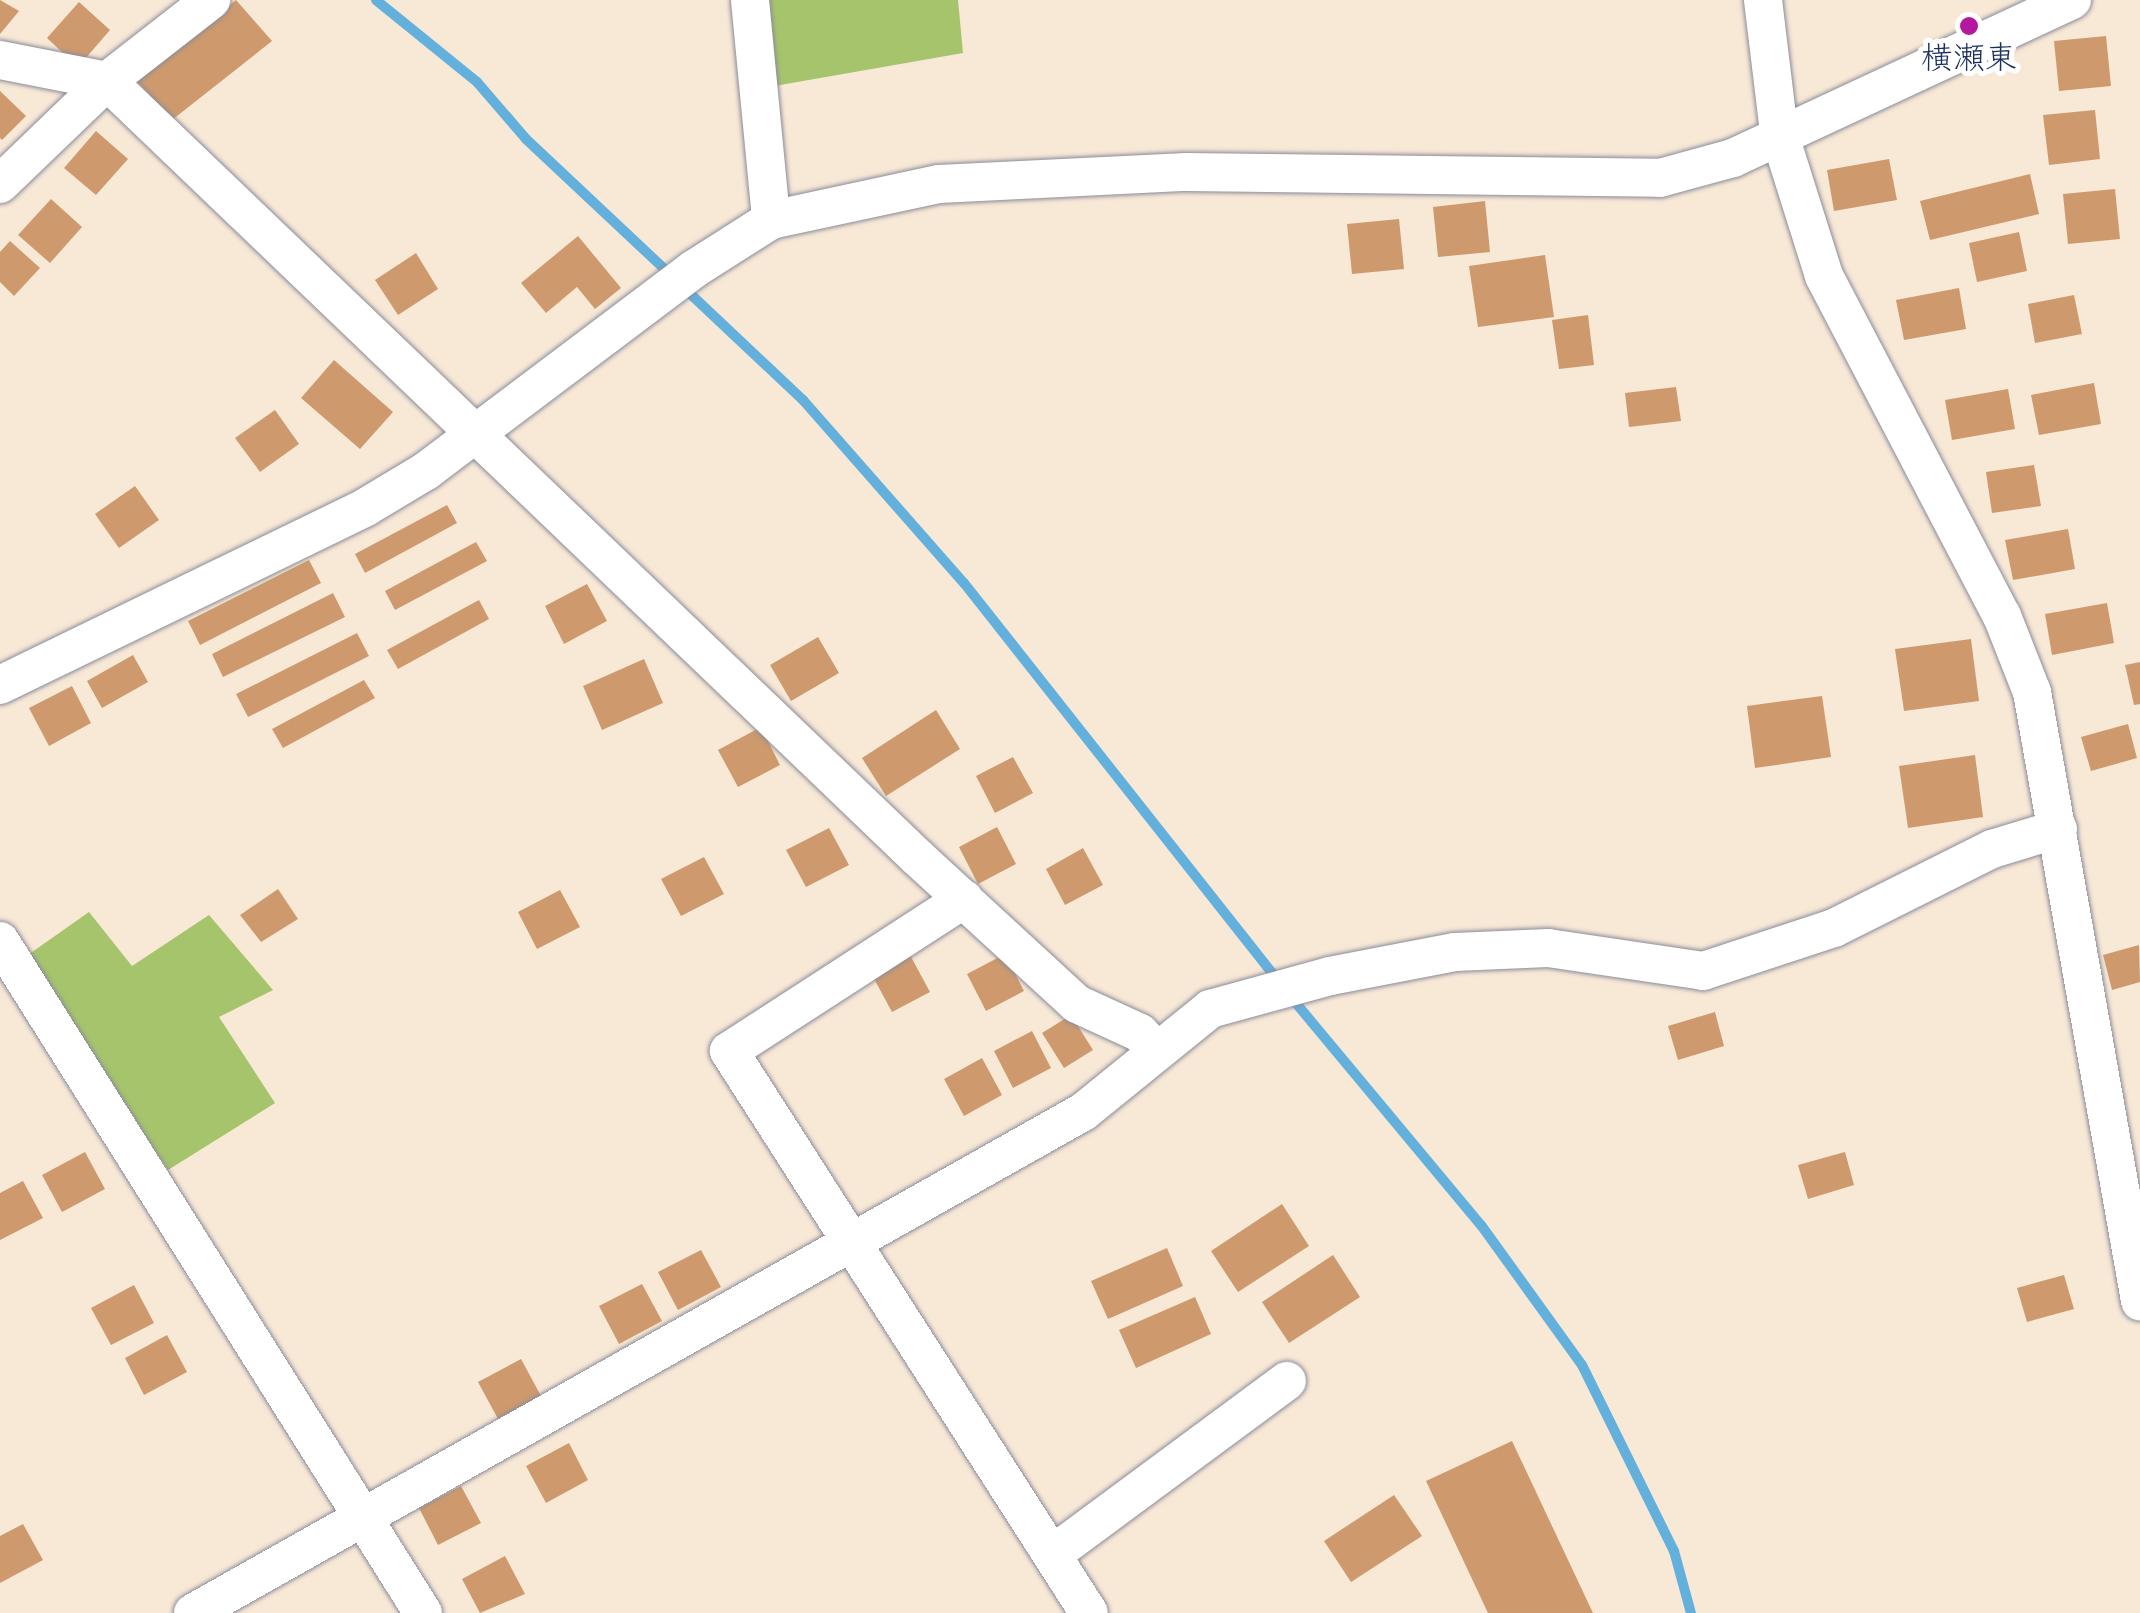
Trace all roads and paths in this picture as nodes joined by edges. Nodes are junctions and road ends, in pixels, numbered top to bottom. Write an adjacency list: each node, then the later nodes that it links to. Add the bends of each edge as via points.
1 (211, 0): 6 (street)
2 (750, 0): 9 (street)
3 (1763, 0): 7 (street)
4 (2072, 0): 7 (street)
5 (0, 60): 6 (street)
6 (107, 81): 8 (street); 10 (street)
7 (1779, 133): 9 (street, via 1733,158 1660,178 1188,172 958,183); 12 (street, via 1824,276 2002,616 2032,692)
8 (0, 184)
9 (771, 220): 10 (street)
10 (474, 432): 11 (street, via 366,507); 13 (street)
11 (0, 685)
12 (2058, 829): 15 (street, via 1992,849 1834,928 1703,971 1548,948 1455,952 1210,1009); 17 (street)
13 (964, 899): 15 (street, via 1077,1004 1140,1033); 16 (street, via 728,1051)
14 (0, 941): 19 (street)
15 (1155, 1049): 16 (street, via 1083,1112)
16 (853, 1245): 19 (street); 20 (street)
17 (2140, 1302)
18 (1287, 1381): 20 (street)
19 (362, 1517): 21 (street); 22 (street)
20 (1054, 1554): 23 (street)
21 (193, 1613)
22 (423, 1613)
23 (1088, 1613)

